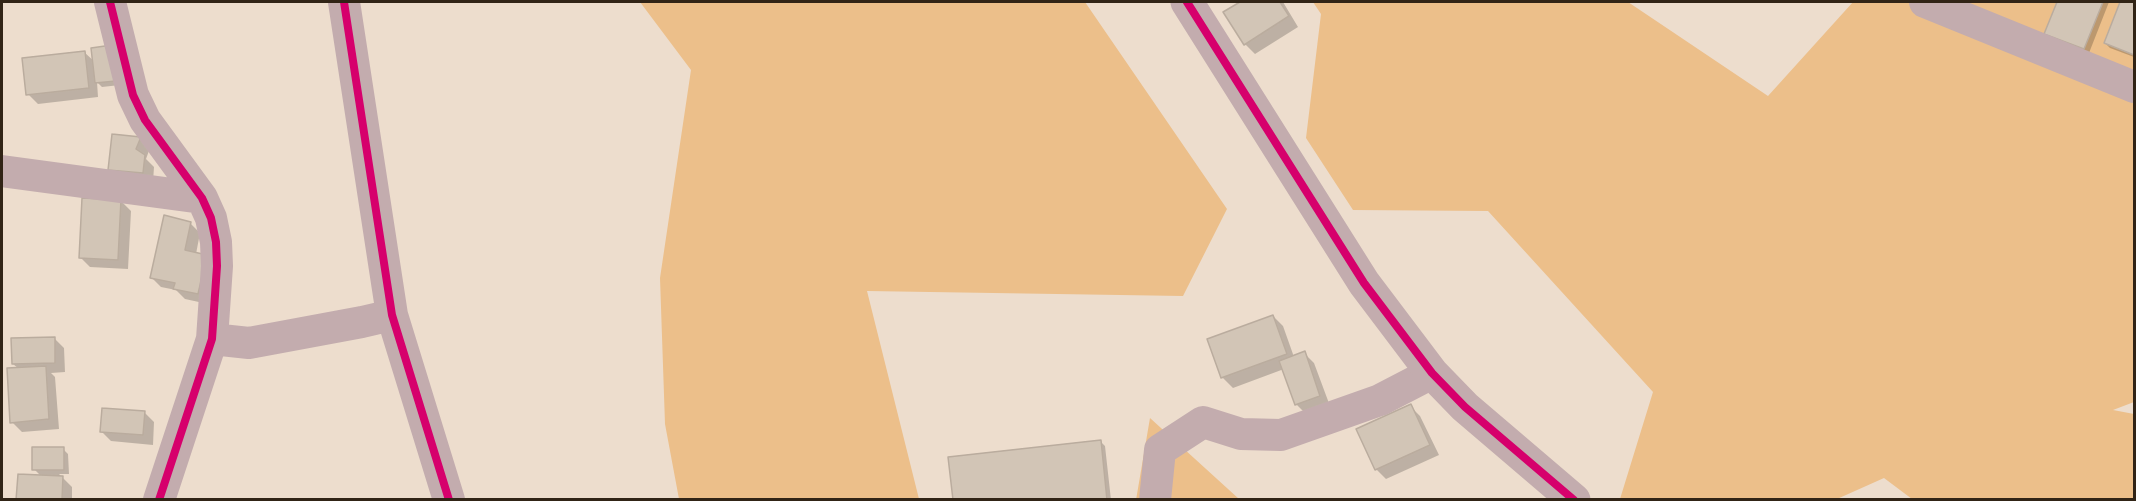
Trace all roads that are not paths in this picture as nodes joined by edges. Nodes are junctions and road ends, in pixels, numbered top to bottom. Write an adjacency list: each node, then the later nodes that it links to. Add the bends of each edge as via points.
1 (110, 2): 7 (street, via 136,102)
2 (344, 2): 8 (street)
3 (1187, 2): 10 (street, via 1364,283)
4 (1925, 2): 5 (street)
5 (2134, 87)
6 (2, 171): 7 (street)
7 (202, 198): 9 (street, via 216,242)
8 (380, 318): 9 (street, via 249,343); 12 (street)
9 (212, 339): 11 (street)
10 (1432, 373): 13 (street, via 1380,400 1281,435 1241,434 1203,422 1160,450); 14 (street, via 1465,407)
11 (159, 500)
12 (448, 500)
13 (1155, 500)
14 (1574, 500)

